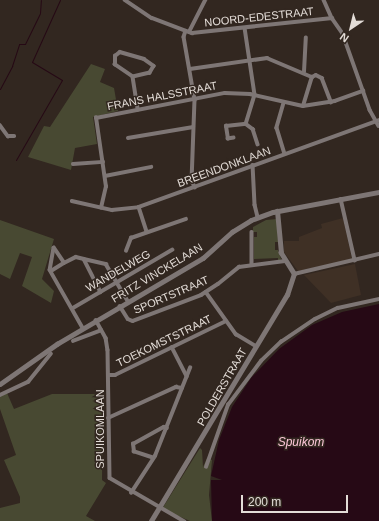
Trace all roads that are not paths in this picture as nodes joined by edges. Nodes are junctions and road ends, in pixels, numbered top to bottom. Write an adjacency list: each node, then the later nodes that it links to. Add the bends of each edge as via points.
1 (125, 0): 6 (street, NOORD-EDESTRAAT, via 148,16)
2 (205, 0): 6 (street)
3 (324, 0): 4 (street)
4 (332, 18): 5 (street, NOORD-EDESTRAAT); 13 (street, via 343,34)
5 (246, 28): 6 (street, NOORD-EDESTRAAT); 8 (street)
6 (187, 32): 9 (street, via 184,37)
7 (306, 38): 10 (street)
8 (250, 60): 9 (street); 10 (street, via 267,58); 14 (street)
9 (190, 69): 15 (street)
10 (304, 72): 12 (street)
11 (133, 77): 11 (street, via 153,71 153,63 125,52 118,53 114,60 115,65); 19 (street)
12 (312, 77): 16 (street, via 321,77); 18 (street)
13 (364, 91): 16 (street, FRANS HALSSTRAAT); 20 (street)
14 (255, 95): 15 (street, FRANS HALSSTRAAT, via 225,93); 17 (street, FRANS HALSSTRAAT); 21 (street)
15 (195, 100): 19 (street, FRANS HALSSTRAAT); 24 (street)
16 (331, 102): 18 (street, FRANS HALSSTRAAT)
17 (284, 103): 18 (street, FRANS HALSSTRAAT); 29 (street, via 276,128)
18 (303, 106)
19 (138, 110): 30 (street, FRANS HALSSTRAAT, via 96,118)
20 (378, 121): 23 (street); 29 (street, BREENDONKLAAN)
21 (246, 124): 27 (street, via 226,126 228,139); 28 (street, via 253,129)
22 (0, 125): 25 (street, via 8,136)
23 (379, 126)
24 (194, 127): 26 (street); 35 (street, via 192,181)
25 (14, 136)
26 (128, 138)
27 (234, 138)
28 (258, 144)
29 (285, 154): 32 (street, BREENDONKLAAN)
30 (103, 162): 31 (street); 34 (street)
31 (73, 164)
32 (253, 165): 35 (street, BREENDONKLAAN); 42 (street)
33 (151, 167): 34 (street)
34 (105, 176): 40 (street, via 106,187)
35 (195, 187): 39 (street, BREENDONKLAAN)
36 (379, 192): 37 (street, FRITZ VINCKELAAN)
37 (341, 199): 41 (street, FRITZ VINCKELAAN); 50 (street)
38 (72, 202): 40 (street, BREENDONKLAAN)
39 (139, 207): 40 (street, BREENDONKLAAN, via 112,210); 44 (street)
40 (101, 208)
41 (277, 211): 42 (street, FRITZ VINCKELAAN); 51 (street, via 280,248)
42 (258, 217): 60 (street, FRITZ VINCKELAAN, via 232,232 202,258)
43 (186, 219): 44 (street)
44 (147, 232): 47 (street, via 131,238)
45 (252, 232): 53 (street)
46 (172, 250): 56 (street, WANDELWEG)
47 (126, 251)
48 (379, 254): 50 (street)
49 (84, 259): 52 (street, via 76,257); 56 (street, via 104,263); 57 (street)
50 (355, 260): 55 (street)
51 (285, 261): 53 (street, SPORTSTRAAT); 55 (street)
52 (64, 263): 54 (street); 54 (street, via 54,248 49,263)
53 (252, 264): 58 (street, SPORTSTRAAT, via 238,267)
54 (51, 272): 62 (street)
55 (294, 274): 68 (street, POLDERSTRAAT, via 287,295)
56 (117, 282): 57 (street, WANDELWEG); 60 (street)
57 (101, 292): 62 (street, WANDELWEG)
58 (206, 292): 61 (street, SPORTSTRAAT, via 133,321 128,319); 64 (street)
59 (379, 299): 80 (street, via 338,308 315,320 286,338 261,361 228,405)
60 (128, 302): 61 (street, FRITZ VINCKELAAN)
61 (120, 306): 63 (street, FRITZ VINCKELAAN)
62 (73, 308): 65 (street)
63 (96, 320): 65 (street, FRITZ VINCKELAAN); 66 (street, SPUIKOMLAAN)
64 (226, 321): 68 (street, via 236,334); 69 (street, TOEKOMSTSTRAAT)
65 (84, 328): 70 (street, FRITZ VINCKELAAN)
66 (101, 330): 67 (street); 72 (street, SPUIKOMLAAN, via 108,350)
67 (73, 341)
68 (256, 346): 82 (street, POLDERSTRAAT)
69 (172, 347): 72 (street, TOEKOMSTSTRAAT); 73 (street)
70 (48, 354): 74 (street, FRITZ VINCKELAAN); 76 (street, via 28,382)
71 (190, 368): 73 (street)
72 (109, 375): 77 (street, SPUIKOMLAAN)
73 (187, 376): 75 (street)
74 (0, 384)
75 (182, 388): 77 (street, via 176,387); 78 (street)
76 (0, 395)
77 (108, 418): 81 (street, SPUIKOMLAAN, via 109,476 113,482)
78 (167, 428): 79 (street); 79 (street, via 164,427 133,444 134,452)
79 (153, 458): 81 (street)
80 (206, 467)
81 (132, 493): 82 (street, SPUIKOMLAAN)
82 (159, 508): 83 (street, POLDERSTRAAT); 84 (street, SPUIKOMLAAN)
83 (151, 521)
84 (184, 521)

